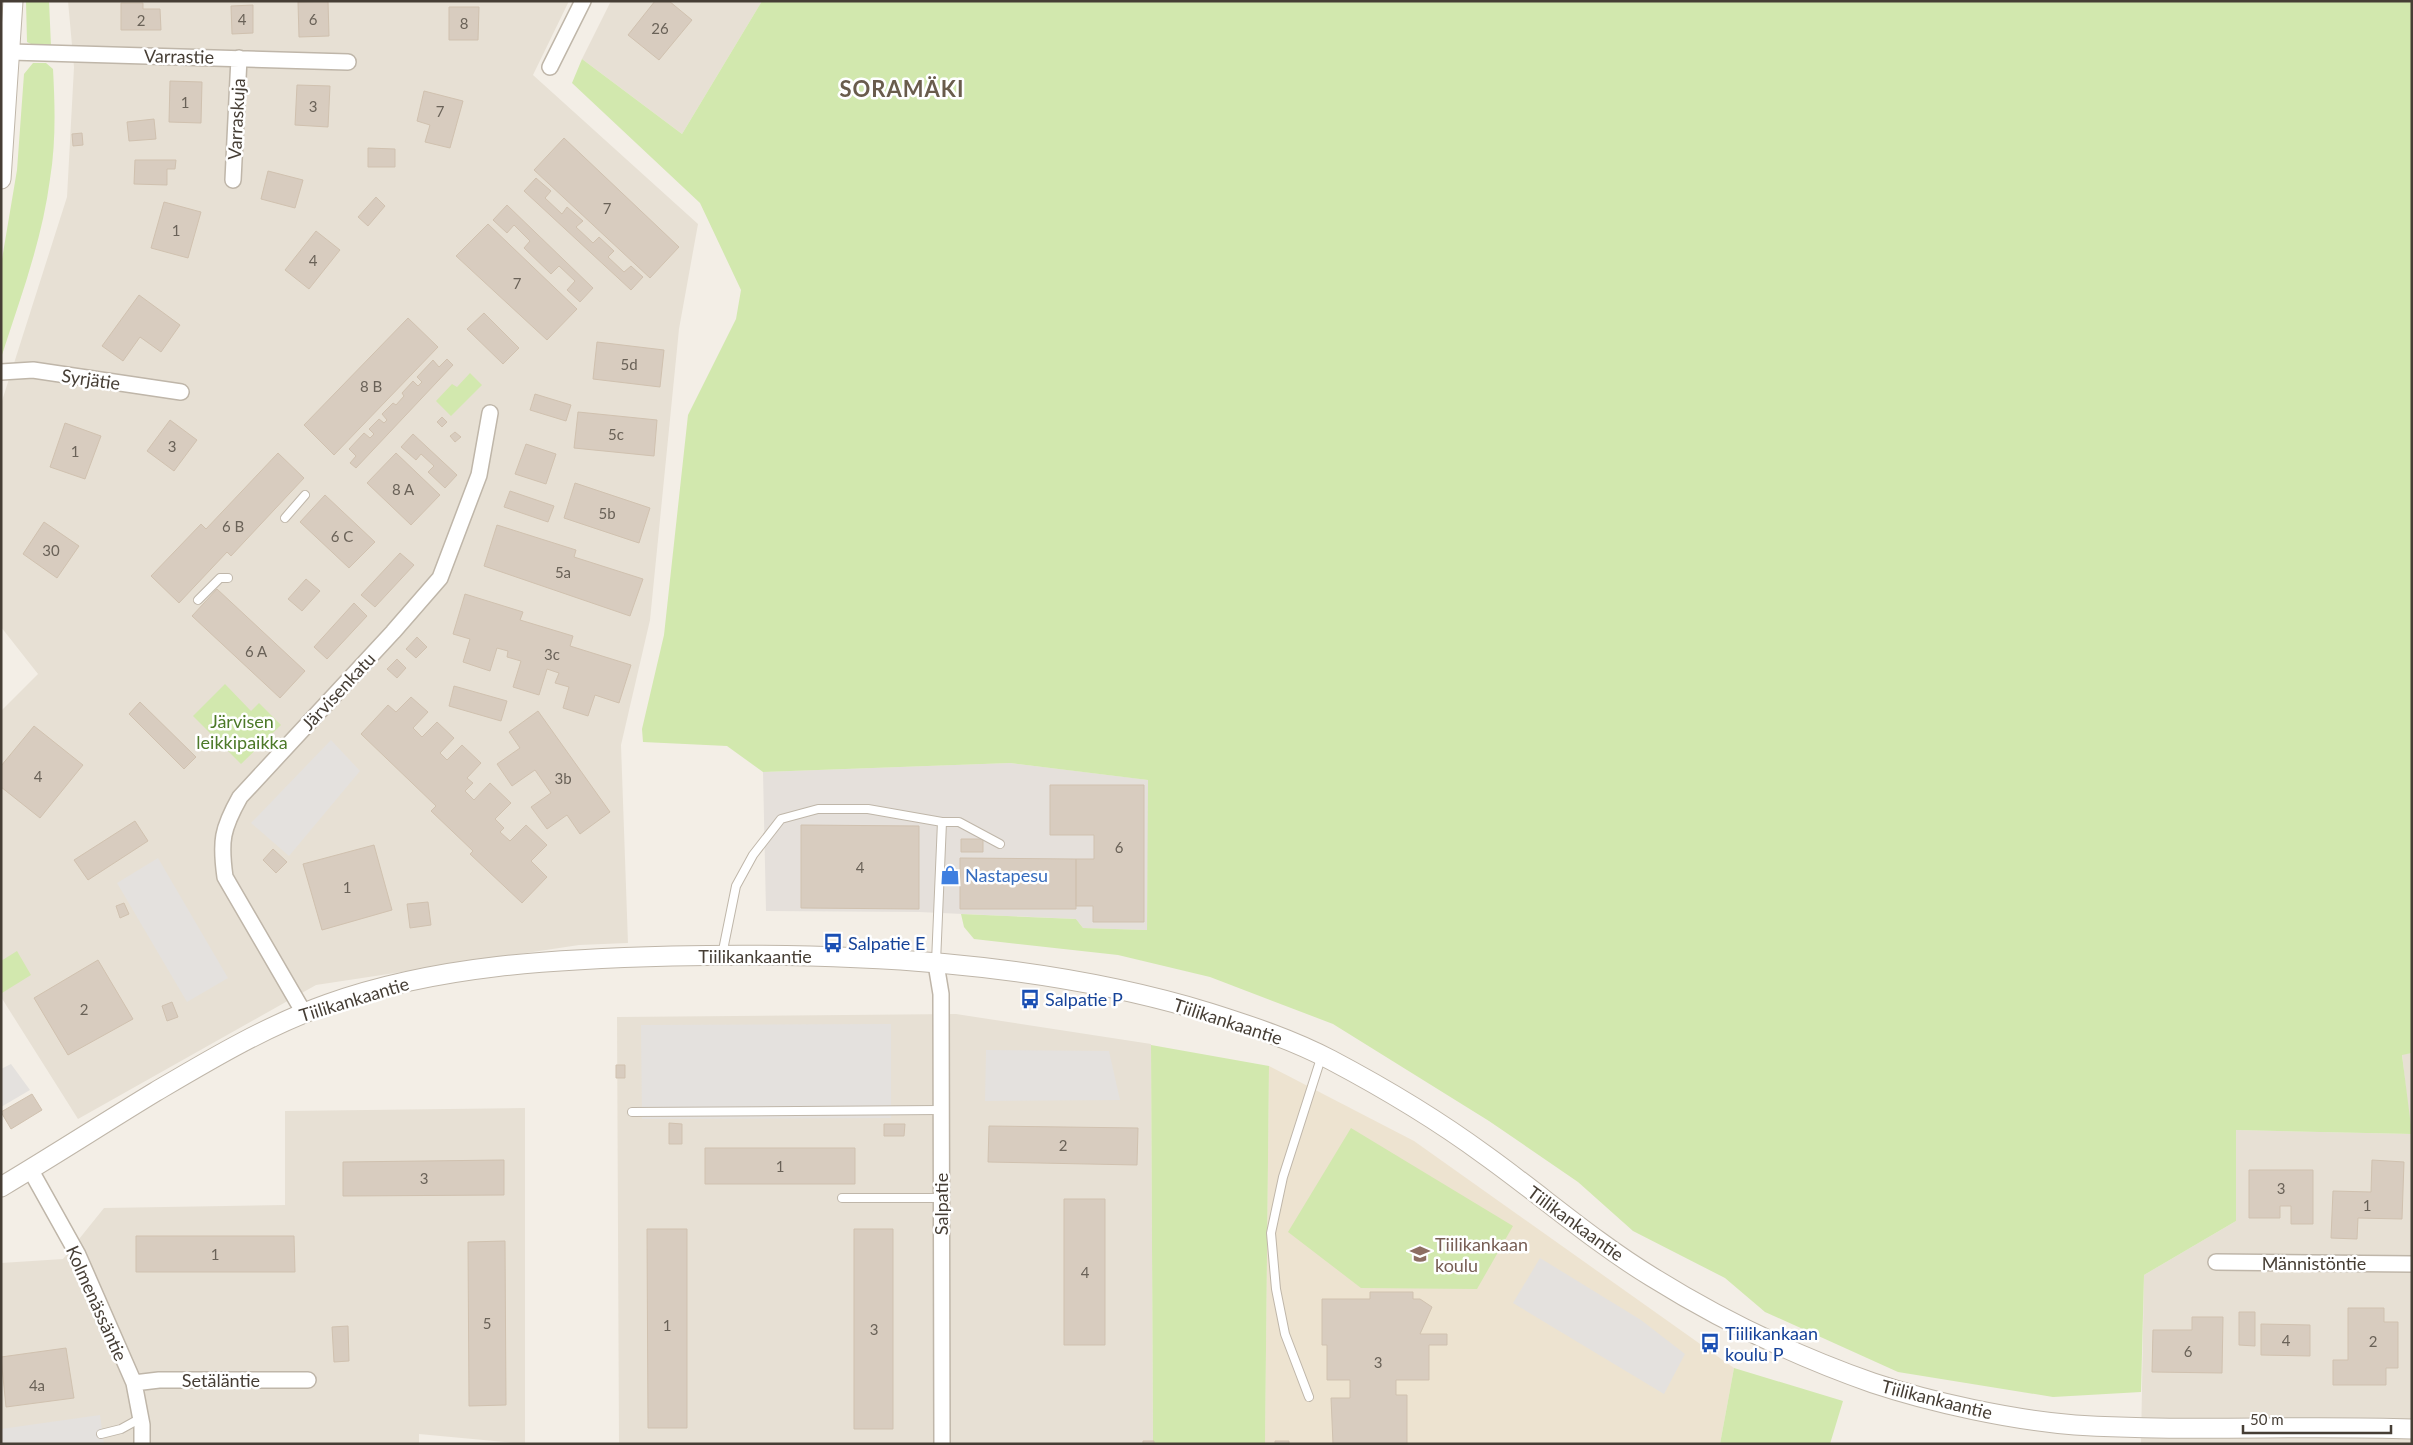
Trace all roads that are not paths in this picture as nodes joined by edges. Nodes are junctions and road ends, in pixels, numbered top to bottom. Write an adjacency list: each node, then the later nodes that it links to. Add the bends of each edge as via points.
1 (13, 1): 3 (street)
2 (583, 1): 6 (street)
3 (11, 52): 4 (street, Varrastie); 7 (street)
4 (239, 58): 5 (street, Varrastie); 9 (street, Varraskuja)
5 (348, 62)
6 (550, 67)
7 (5, 87): 8 (street)
8 (1, 179)
9 (233, 180)
10 (1, 372): 11 (street, Syrjätie, via 33,370)
11 (181, 392)
12 (490, 413): 21 (street, Järvisenkatu, via 479,475 440,578 240,797 225,824 221,852 225,878)
13 (305, 495): 14 (lane)
14 (285, 518)
15 (228, 578): 16 (lane, via 220,578)
16 (198, 600)
17 (942, 822): 18 (lane, via 959,822); 19 (lane, via 868,809 818,809 781,819 736,886); 20 (lane)
18 (1000, 844)
19 (722, 955): 20 (street, Tiilikankaantie); 21 (street, Tiilikankaantie, via 605,959 476,969 393,984)
20 (936, 964): 22 (street, Tiilikankaantie, via 1044,976 1128,991 1242,1023); 23 (street, Salpatie, via 941,994)
21 (304, 1013): 25 (street, Tiilikankaantie, via 221,1053)
22 (1322, 1056): 33 (lane, via 1283,1178 1270,1233 1285,1334); 35 (street, Tiilikankaantie, via 1443,1126 1647,1274 1738,1328 1868,1381 1984,1412 2072,1424)
23 (941, 1110): 24 (lane); 28 (street, Salpatie)
24 (632, 1112)
25 (30, 1169): 26 (street, Tiilikankaantie); 32 (street, Kolmenässäntie, via 78,1255)
26 (1, 1187)
27 (842, 1198): 28 (lane)
28 (941, 1198): 38 (street, Salpatie)
29 (2216, 1262): 30 (street, Männistöntie)
30 (2412, 1264)
31 (308, 1380): 32 (street, Setäläntie, via 159,1380)
32 (134, 1383): 34 (street, Kolmenässäntie)
33 (1309, 1397)
34 (141, 1418): 36 (lane, via 122,1429); 37 (street, Kolmenässäntie)
35 (2412, 1429)
36 (102, 1434)
37 (142, 1444)
38 (942, 1444)

